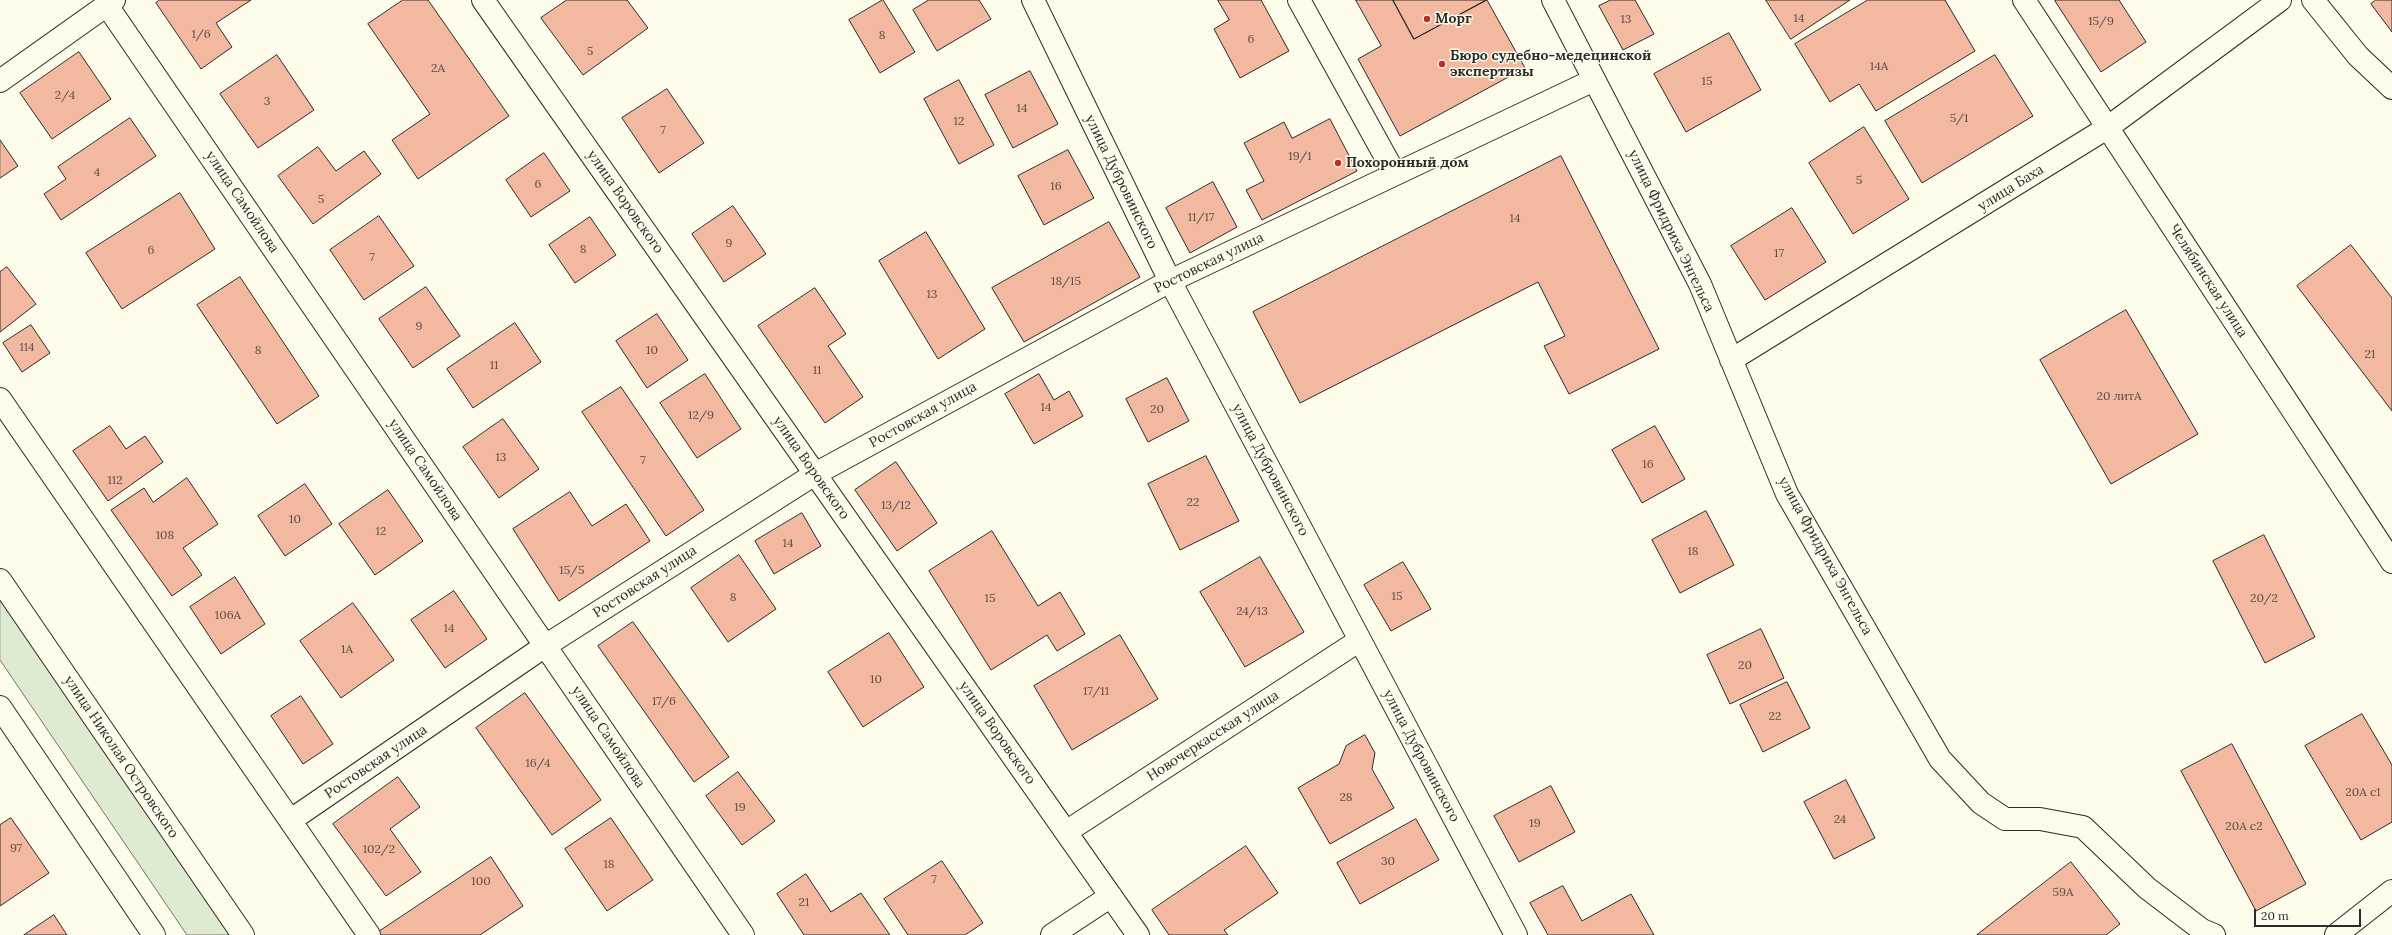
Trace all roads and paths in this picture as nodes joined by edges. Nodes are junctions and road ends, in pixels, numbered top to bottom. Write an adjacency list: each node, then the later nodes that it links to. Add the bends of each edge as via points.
1 (483, 0): 17 (street, улица Воровского)
2 (1033, 0): 14 (street, улица Дубровинского)
3 (1299, 0): 13 (street)
4 (1553, 0): 9 (street, улица Фридриха Энгельса)
5 (2024, 0): 12 (street, Челябинская улица)
6 (2280, 0): 12 (street, улица Баха)
7 (2313, 0): 11 (street, via 2358,56)
8 (110, 2): 10 (street); 21 (street, улица Самойлова)
9 (1594, 80): 13 (street, Ростовская улица); 15 (street, улица Фридриха Энгельса, via 1700,284)
10 (0, 82)
11 (2392, 88)
12 (2107, 128): 15 (street, улица Баха); 18 (street, Челябинская улица)
13 (1395, 174): 14 (street, Ростовская улица)
14 (1170, 281): 17 (street, Ростовская улица); 20 (street, улица Дубровинского)
15 (1731, 360): 34 (street, улица Фридриха Энгельса, via 1787,494 1940,760 1981,803 2005,819 2040,819 2083,827 2147,888 2202,930)
16 (0, 400): 23 (street)
17 (815, 474): 21 (street, Ростовская улица); 24 (street, улица Воровского)
18 (2392, 562)
19 (0, 580): 28 (street, улица Николая Островского)
20 (1360, 640): 24 (street, Новочеркасская улица); 33 (street, улица Дубровинского)
21 (545, 646): 23 (street, Ростовская улица); 30 (street, улица Самойлова)
22 (0, 706): 27 (street)
23 (291, 820): 29 (street)
24 (1066, 832): 26 (street, улица Воровского)
25 (2392, 892): 35 (street)
26 (1111, 896): 31 (street); 32 (street, улица Воровского)
27 (154, 935)
28 (243, 935)
29 (369, 935)
30 (743, 935)
31 (1052, 935)
32 (1138, 935)
33 (1516, 935)
34 (2214, 935)
35 (2336, 935)

